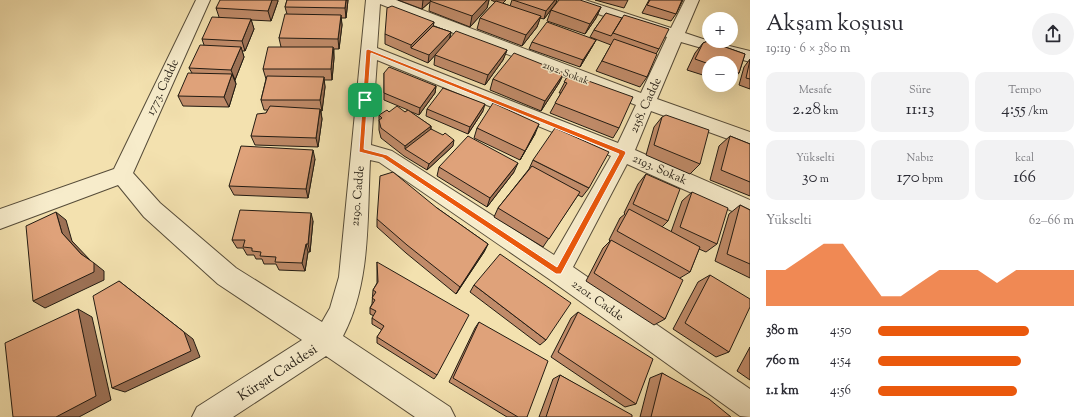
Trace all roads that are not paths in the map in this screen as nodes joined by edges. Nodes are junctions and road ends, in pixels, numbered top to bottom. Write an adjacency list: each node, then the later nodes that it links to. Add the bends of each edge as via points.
1 (203, 0): 13 (street, 1773. Cadde)
2 (373, 0): 7 (street, 2190. Cadde)
3 (383, 0): 9 (street, 2192. Sokak)
4 (692, 0): 6 (street, 2158. Cadde)
5 (575, 1): 6 (street)
6 (676, 35): 8 (street); 9 (street, 2158. Cadde)
7 (368, 50): 11 (street, 2190. Cadde); 12 (street, 2193. Sokak)
8 (750, 57)
9 (647, 102): 10 (street, 2192. Sokak); 12 (street, 2158. Cadde)
10 (750, 140)
11 (361, 150): 16 (street, 2201. Cadde, via 385,156); 17 (street, 2190. Cadde, via 351,277 341,313)
12 (623, 153): 14 (street, 2193. Sokak); 16 (street, 2158. Cadde)
13 (122, 175): 15 (street); 17 (street, via 152,210 227,276)
14 (750, 210)
15 (0, 219)
16 (558, 271): 18 (street, 2201. Cadde)
17 (326, 340): 19 (street, Kürşat Caddesi); 20 (street)
18 (750, 406)
19 (207, 417)
20 (440, 417)

